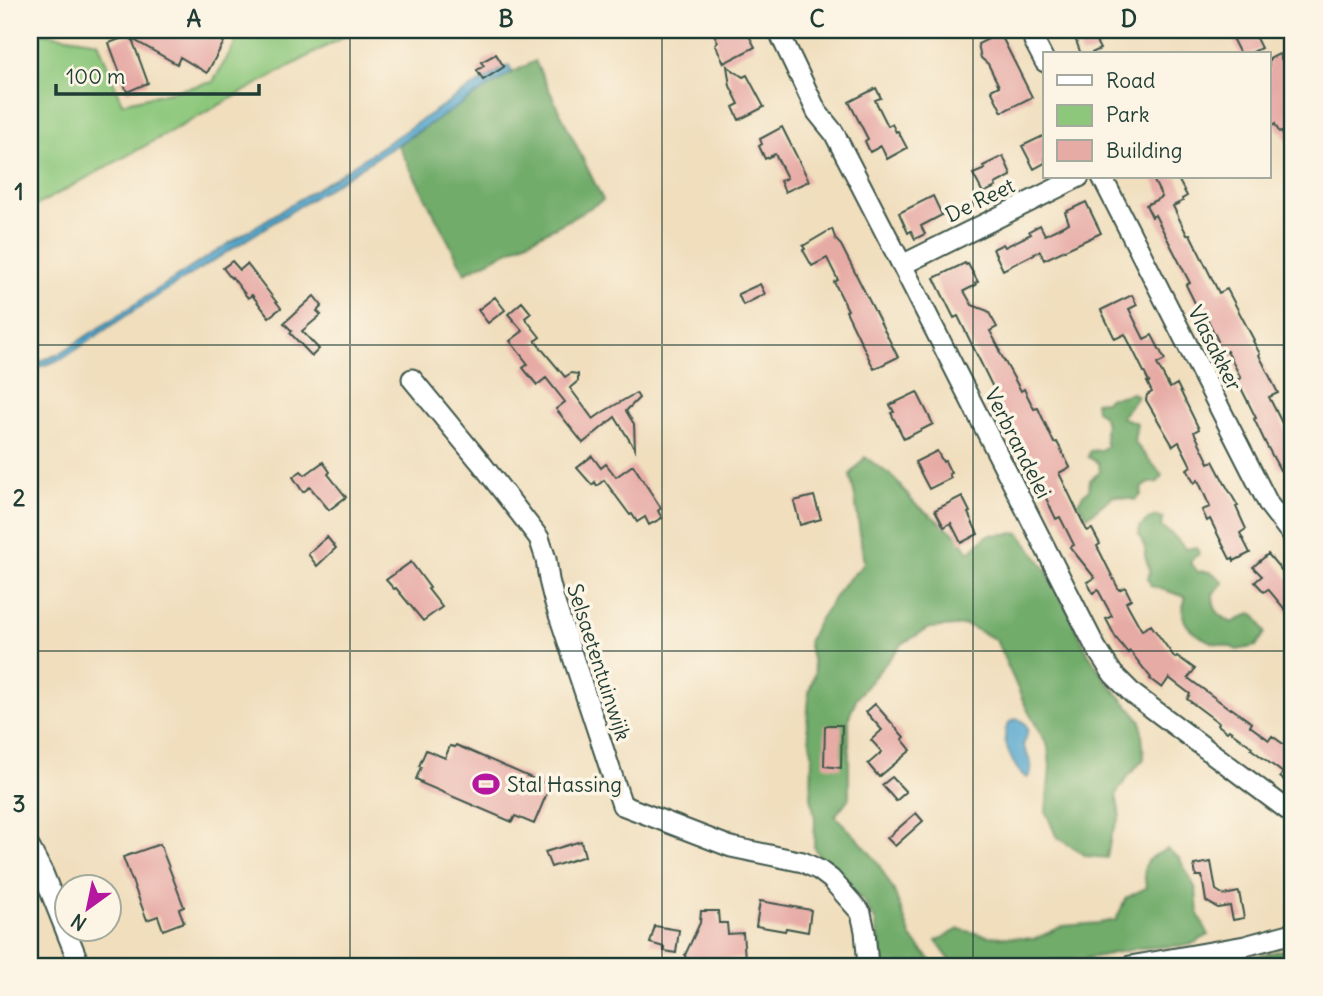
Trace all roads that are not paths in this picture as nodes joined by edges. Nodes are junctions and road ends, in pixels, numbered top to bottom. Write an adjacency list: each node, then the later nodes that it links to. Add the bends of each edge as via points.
1 (778, 30): 6 (street, Verbrandelei, via 817,112 834,133)
2 (1034, 41): 3 (street)
3 (1043, 58)
4 (1077, 178): 6 (street, De Reet)
5 (1103, 178): 8 (street, Vlasakker, via 1269,505)
6 (902, 265): 9 (street, Verbrandelei, via 1113,674 1133,694)
7 (412, 379): 13 (street, Selsaetentuinwijk, via 539,538 554,600 622,805 731,847 803,862 819,870 861,913)
8 (1293, 536)
9 (1293, 814)
10 (30, 848): 12 (street)
11 (1293, 933): 14 (street)
12 (79, 966)
13 (868, 966)
14 (1130, 966)

